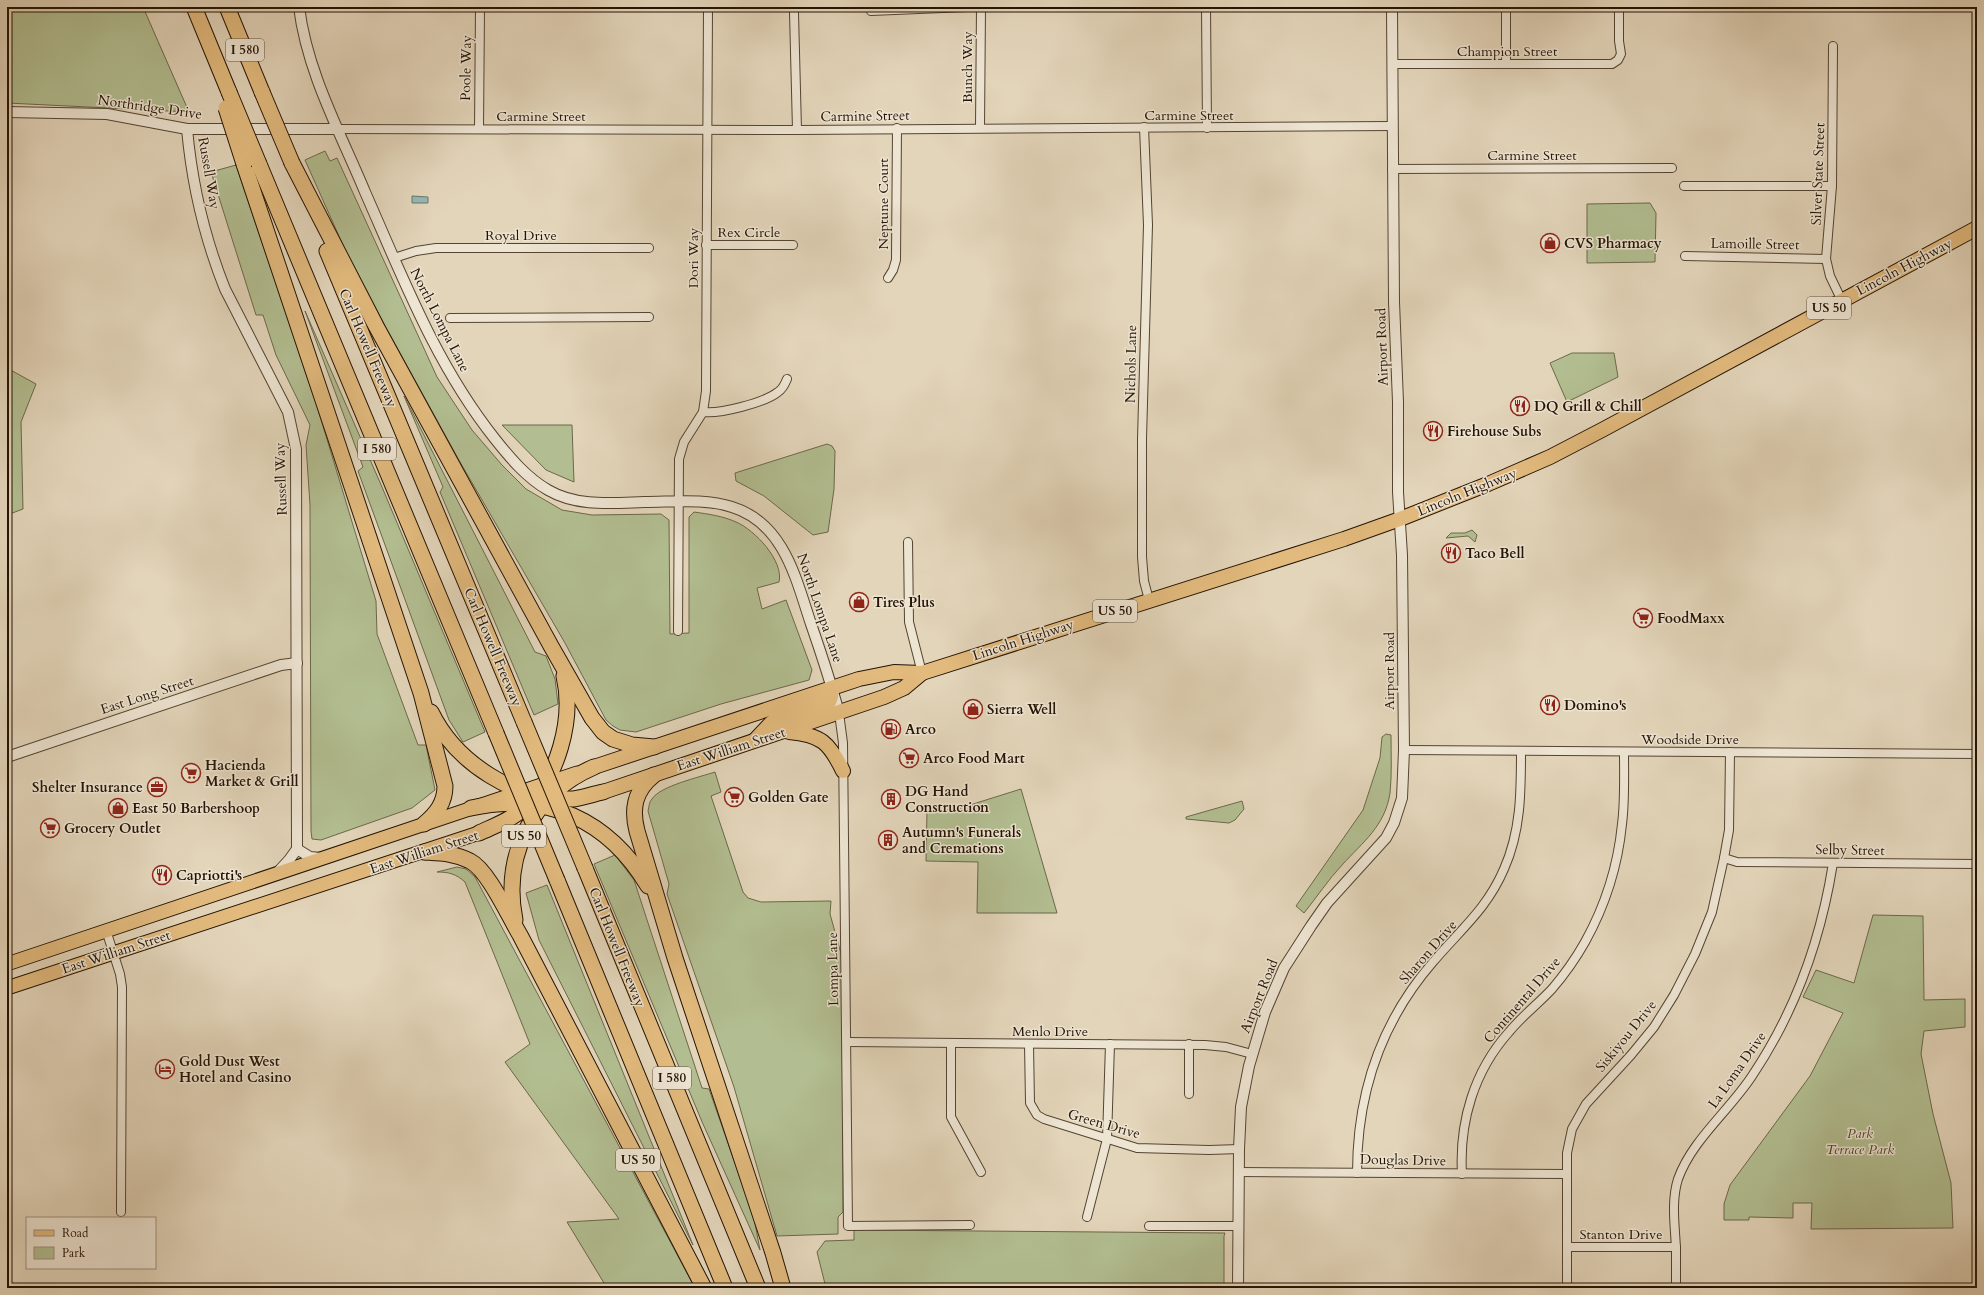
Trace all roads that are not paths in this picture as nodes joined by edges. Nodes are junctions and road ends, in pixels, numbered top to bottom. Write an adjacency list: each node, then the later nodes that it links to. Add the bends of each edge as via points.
1 (194, 7): 29 (highway, I 580, bridge, via 217,63)
2 (227, 7): 28 (highway, Carl Howell Freeway / I 580, bridge)
3 (299, 7): 24 (street, North Lompa Lane, via 310,57)
4 (480, 7): 25 (street, Poole Way)
5 (708, 7): 26 (street, Dori Way)
6 (967, 7): 12 (street)
7 (980, 7): 19 (street, Bunch Way)
8 (1206, 7): 22 (street)
9 (1392, 7): 15 (street, Airport Road)
10 (1506, 7): 16 (street)
11 (1619, 7): 16 (street, Champion Street, via 1621,54 1612,64)
12 (871, 11)
13 (794, 13): 27 (street)
14 (1833, 46): 33 (street, Silver State Street)
15 (1393, 64): 16 (street, Champion Street); 18 (street, Airport Road)
16 (1506, 64)
17 (7, 112): 23 (street, Northridge Drive, via 108,114)
18 (1393, 126): 22 (street, Carmine Street); 31 (street, Airport Road)
19 (980, 127): 20 (street, Carmine Street); 21 (street, Carmine Street)
20 (1144, 127): 22 (street, Carmine Street); 50 (street, Nichols Lane, via 1148,225 1142,439 1142,558)
21 (896, 128): 27 (street, Carmine Street); 41 (street, Neptune Court, via 896,260 894,270)
22 (1207, 128)
23 (187, 129): 24 (street, Northridge Drive); 53 (street, Russell Way, via 193,178 217,270 280,395 292,427 297,477)
24 (337, 129): 25 (street, Carmine Street); 39 (street, North Lompa Lane)
25 (479, 129): 26 (street, Carmine Street)
26 (706, 129): 27 (street, Carmine Street); 35 (street, Dori Way)
27 (797, 130)
28 (292, 163): 52 (highway, via 376,326); 113 (highway, Carl Howell Freeway / I 580, bridge)
29 (252, 164): 56 (highway); 112 (highway, I 580, bridge, via 496,733)
30 (1672, 168): 31 (street, Carmine Street)
31 (1392, 169): 48 (street, Airport Road)
32 (1684, 186): 33 (street)
33 (1832, 186): 40 (street, Silver State Street)
34 (1977, 228): 42 (highway, Lincoln Highway / US 50)
35 (706, 245): 36 (street, Rex Circle); 46 (street, Dori Way, via 706,391)
36 (793, 245)
37 (649, 248): 39 (street, Royal Drive, via 436,248)
38 (1685, 256): 40 (street, Lamoille Street)
39 (394, 258): 47 (street, North Lompa Lane, via 434,346 460,390 489,432 528,476 549,491 575,501)
40 (1826, 259): 42 (street, Silver State Street, via 1830,276)
41 (888, 278)
42 (1842, 301): 48 (highway, Lincoln Highway / US 50, via 1550,457)
43 (649, 317): 44 (street)
44 (450, 318)
45 (787, 379): 46 (street, via 779,392 765,399 728,411)
46 (703, 412): 47 (street, Dori Way, via 682,448)
47 (678, 502): 51 (street, Dori Way); 55 (street, North Lompa Lane, via 705,502 732,507 751,515 774,535 793,569)
48 (1400, 519): 50 (highway, Lincoln Highway / US 50, via 1318,548); 61 (street, Airport Road)
49 (908, 542): 54 (street, via 909,619)
50 (1149, 600): 54 (highway, Lincoln Highway / US 50)
51 (678, 631)
52 (551, 646): 60 (highway, via 592,718 603,732 621,742); 71 (highway, via 565,681 568,715 562,744)
53 (297, 663): 66 (street, East Long Street, via 281,665); 75 (street, Russell Way)
54 (922, 673): 55 (highway, Lincoln Highway / US 50, via 884,674); 57 (highway, Lincoln Highway / US 50, via 896,692)
55 (832, 688): 57 (street, North Lompa Lane); 59 (highway, via 828,702 772,722); 60 (highway, East William Street / US 50)
56 (421, 693): 71 (highway, via 437,724 458,751 488,774); 73 (highway, via 446,786 441,805)
57 (839, 713): 58 (highway, East William Street / US 50); 68 (street, Lompa Lane, via 843,735)
58 (784, 731): 59 (highway, East William Street / US 50); 68 (highway, via 812,735 821,739 832,749)
59 (753, 741): 69 (highway, East William Street / US 50)
60 (654, 747): 67 (highway, East William Street / US 50)
61 (1404, 750): 62 (street, Woodside Drive); 95 (street, Airport Road, via 1400,804 1390,832 1327,902 1293,953 1272,994)
62 (1521, 751): 63 (street, Woodside Drive); 101 (street, Sharon Drive, via 1519,815 1509,859 1487,902 1419,979 1387,1030 1372,1066 1363,1105)
63 (1624, 752): 64 (street, Woodside Drive); 102 (street, Continental Drive, via 1621,835 1605,898 1573,960 1552,988 1508,1032 1480,1076 1466,1113 1461,1155)
64 (1730, 752): 65 (street, Woodside Drive); 78 (street, Siskiyou Drive, via 1729,830)
65 (1977, 754)
66 (7, 757)
67 (594, 767): 71 (highway, US 50)
68 (844, 770): 89 (street, Lompa Lane)
69 (654, 775): 70 (highway, East William Street); 82 (highway, US 50, via 644,784 636,798 634,815)
70 (603, 792): 71 (highway, via 574,799)
71 (539, 800): 72 (highway); 74 (highway, via 513,817); 82 (highway, via 586,822 611,840 634,865); 84 (highway, US 50, via 520,845 512,874 512,904)
72 (471, 808): 73 (main road, East William Street)
73 (424, 824): 77 (main road, East William Street)
74 (479, 833): 76 (main road, East William Street)
75 (297, 849): 77 (street, via 310,857); 81 (street, via 286,865)
76 (424, 852): 84 (highway, via 457,856 477,865); 86 (main road, East William Street)
77 (321, 858): 81 (main road, East William Street)
78 (1724, 858): 79 (street, Selby Street, via 1737,862); 103 (street, Siskiyou Drive, via 1712,912 1688,968 1654,1027 1578,1116 1566,1153)
79 (1833, 863): 80 (street, Selby Street); 110 (street, La Loma Drive, via 1820,926 1795,998 1781,1028 1752,1076 1691,1153 1683,1167 1675,1194)
80 (1977, 864)
81 (275, 874): 83 (main road, East William Street)
82 (657, 900): 114 (highway, US 50)
83 (106, 930): 86 (street); 87 (main road, East William Street)
84 (520, 934): 111 (highway, US 50)
85 (1977, 934): 94 (street)
86 (113, 952): 88 (main road, East William Street); 104 (street, via 122,987)
87 (7, 964)
88 (7, 988)
89 (847, 1042): 90 (street, Menlo Drive); 106 (street, Lompa Lane, via 848,1226)
90 (951, 1043): 91 (street, Menlo Drive); 99 (street, via 951,1117)
91 (1029, 1044): 92 (street, Menlo Drive); 97 (street, Green Drive, via 1030,1097 1031,1106 1036,1113 1047,1121)
92 (1110, 1044): 93 (street, Menlo Drive); 97 (street)
93 (1189, 1044): 95 (street, Menlo Drive, via 1219,1046); 96 (street)
94 (1977, 1051)
95 (1252, 1054): 98 (street, Airport Road, via 1241,1107)
96 (1189, 1094)
97 (1108, 1139): 98 (street, Green Drive, via 1144,1149); 105 (street)
98 (1238, 1149): 100 (street, Airport Road)
99 (981, 1172)
100 (1238, 1172): 101 (street, Douglas Drive); 108 (street, Airport Road)
101 (1356, 1173): 102 (street, Douglas Drive)
102 (1462, 1174): 103 (street, Douglas Drive)
103 (1566, 1174): 109 (street, Siskiyou Drive)
104 (121, 1212)
105 (1087, 1217)
106 (970, 1225)
107 (1149, 1226): 108 (street)
108 (1238, 1226): 115 (street, Airport Road)
109 (1567, 1247): 110 (street, Stanton Drive); 116 (street, Siskiyou Drive)
110 (1676, 1247): 117 (street, La Loma Drive)
111 (704, 1288)
112 (726, 1288)
113 (758, 1288)
114 (783, 1288)
115 (1238, 1288)
116 (1566, 1288)
117 (1676, 1288)

